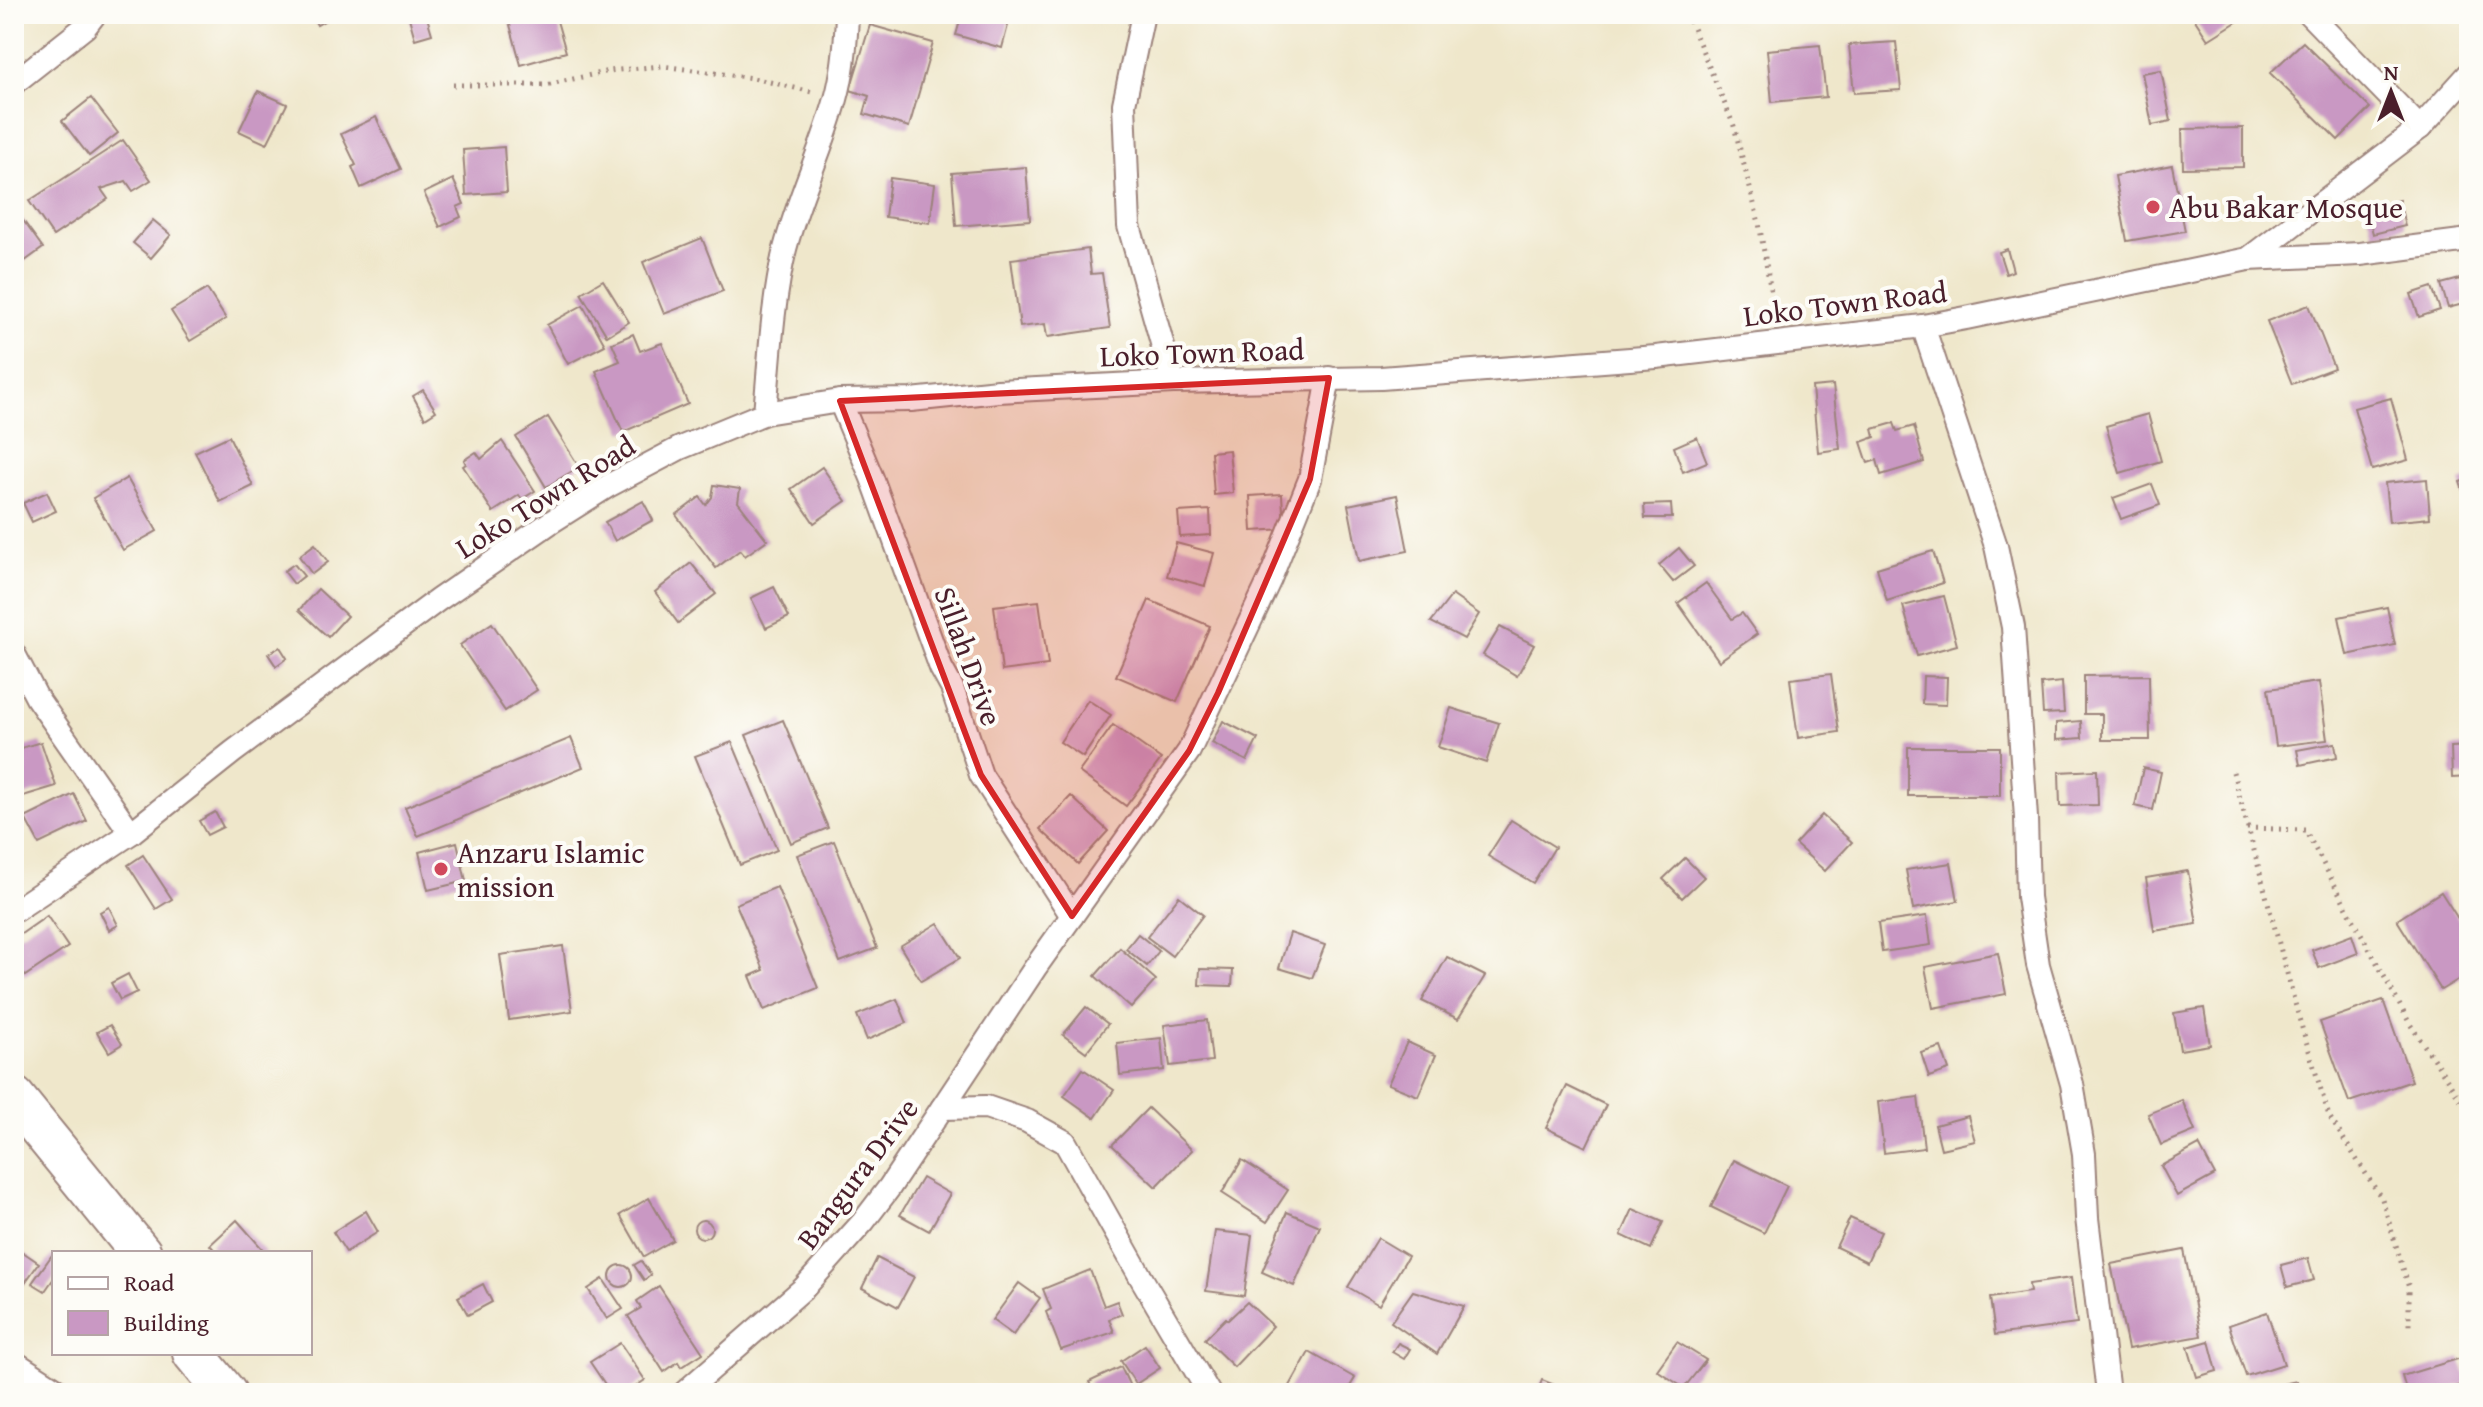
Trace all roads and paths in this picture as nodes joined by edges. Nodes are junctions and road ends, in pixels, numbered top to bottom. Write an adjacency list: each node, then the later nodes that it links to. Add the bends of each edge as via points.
1 (95, 14): 7 (street)
2 (847, 14): 9 (street)
3 (1143, 14): 16 (street, via 1124,104 1129,226)
4 (1687, 14): 14 (path, via 1734,126 1759,223)
5 (2309, 14): 10 (street)
6 (2469, 74): 10 (street, Loko Town Road)
7 (14, 83)
8 (453, 85): 9 (path, via 546,85 662,66 753,78)
9 (836, 98): 18 (street, via 785,250)
10 (2420, 128): 12 (street, Loko Town Road)
11 (2469, 240): 12 (street, via 2360,254)
12 (2248, 259): 13 (street, Loko Town Road)
13 (1923, 326): 14 (street, Loko Town Road); 40 (street, via 1996,546 2013,627 2028,897 2038,965 2072,1084 2084,1154)
14 (1780, 342): 15 (street, Loko Town Road, via 1656,357)
15 (1329, 378): 16 (street, Loko Town Road); 24 (street, via 1310,479 1218,693 1189,751)
16 (1173, 382): 17 (street, Loko Town Road)
17 (840, 401): 18 (street, Loko Town Road); 24 (street, Sillah Drive, via 981,775)
18 (765, 413): 22 (street, Loko Town Road, via 680,448 551,522 233,752)
19 (14, 654): 22 (street, via 37,698)
20 (2233, 772): 21 (path)
21 (2247, 828): 27 (path, via 2305,830 2410,1024); 31 (path, via 2329,1116 2382,1199 2409,1288)
22 (131, 833): 23 (street, Loko Town Road)
23 (14, 911)
24 (1072, 916): 26 (street)
25 (14, 1097): 30 (highway)
26 (942, 1108): 38 (street, Bangura Drive, via 880,1199 804,1288); 39 (street, Bangura Drive, via 986,1107 1065,1142)
27 (2469, 1112)
28 (14, 1138): 29 (highway)
29 (108, 1251)
30 (139, 1251)
31 (2409, 1326)
32 (195, 1355): 36 (highway)
33 (225, 1355): 37 (highway)
34 (14, 1362): 35 (street)
35 (62, 1393)
36 (226, 1393)
37 (256, 1393)
38 (684, 1393)
39 (1209, 1393)
40 (2108, 1393)

